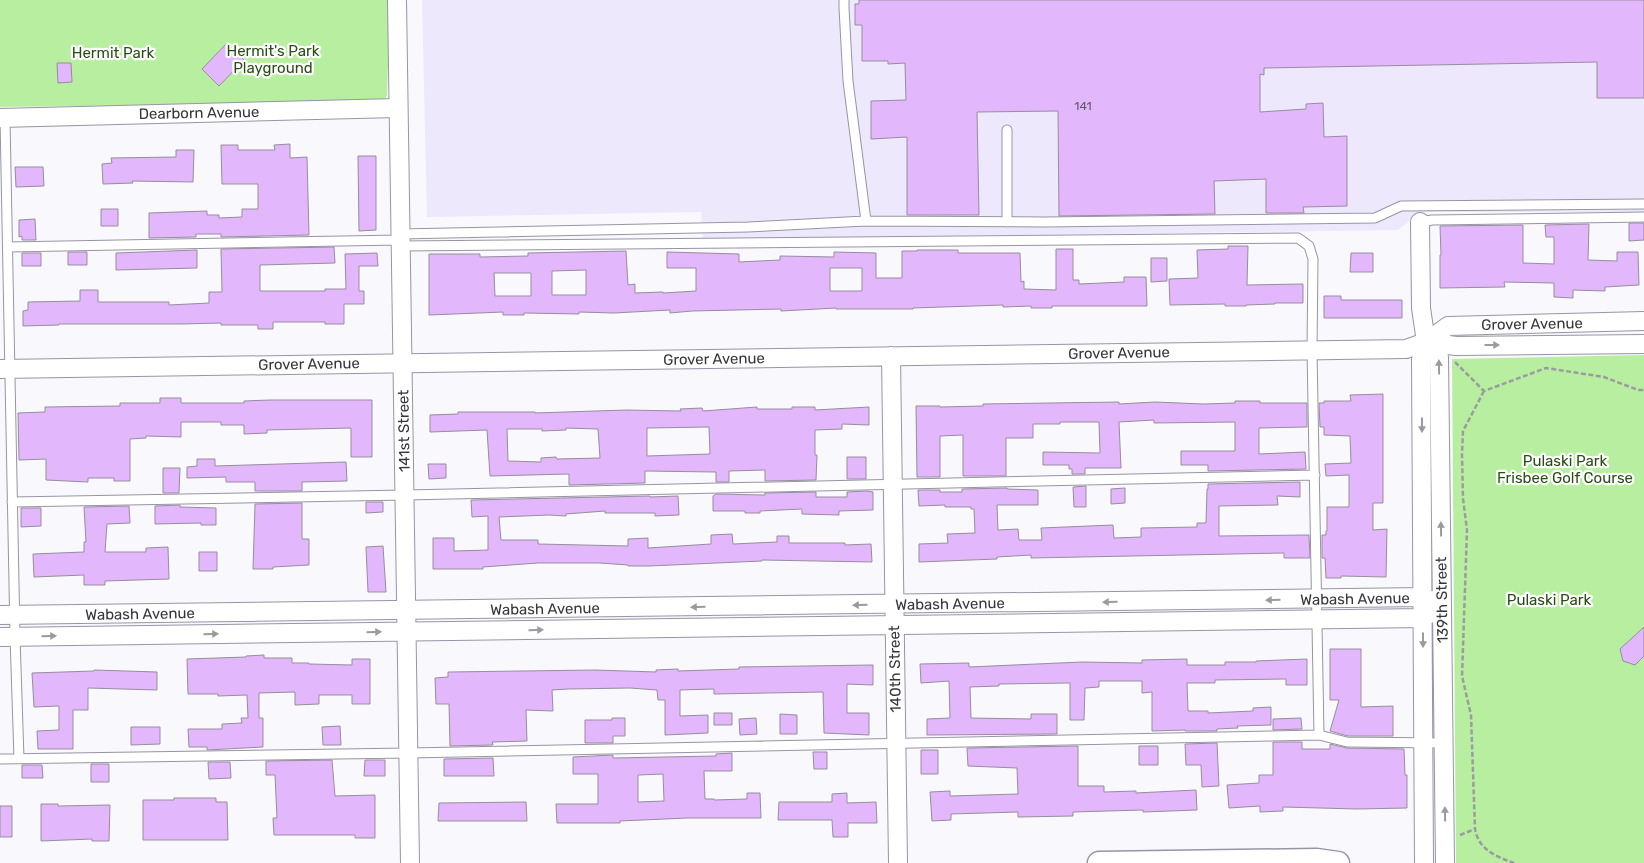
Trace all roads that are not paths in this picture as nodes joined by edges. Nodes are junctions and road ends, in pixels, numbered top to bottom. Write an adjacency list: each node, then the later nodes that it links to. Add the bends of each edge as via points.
1 (397, 0): 3 (street, 141st Street)
2 (844, 0): 8 (lane, via 848,81)
3 (398, 108): 4 (street, Dearborn Avenue); 11 (street, 141st Street)
4 (3, 118): 12 (lane)
5 (1007, 130): 9 (lane)
6 (1644, 204): 9 (lane, via 1401,206 1374,218)
7 (1644, 216): 10 (lane)
8 (866, 221): 9 (lane); 11 (lane)
9 (1007, 222)
10 (1420, 222): 14 (street, 139th Street, via 1421,308)
11 (401, 240): 12 (lane); 16 (lane, via 1298,238 1309,246 1313,259); 18 (street, 141st Street)
12 (8, 247): 19 (lane)
13 (1644, 321): 14 (street, Grover Avenue, via 1448,326)
14 (1426, 342): 15 (street, Grover Avenue, one-way to 15, via 1456,346); 16 (street, Grover Avenue, via 1406,349); 24 (street, 139th Street, one-way to 24, via 1421,360); 27 (street, 139th Street, one-way to 14, via 1439,357)
15 (1644, 344)
16 (1312, 350): 17 (street, Grover Avenue); 20 (lane)
17 (891, 356): 18 (street, Grover Avenue); 21 (street, 140th Street)
18 (403, 363): 19 (street, Grover Avenue); 22 (street, 141st Street)
19 (5, 369): 23 (lane)
20 (1315, 474): 21 (lane); 25 (lane)
21 (892, 485): 22 (lane); 26 (street, 140th Street)
22 (405, 495): 23 (lane); 28 (street, 141st Street)
23 (12, 502): 29 (lane)
24 (1423, 597): 25 (street, Wabash Avenue); 27 (street, Wabash Avenue); 30 (street, 139th Street)
25 (1317, 600): 26 (street, Wabash Avenue, one-way to 26); 31 (lane)
26 (894, 604): 28 (street, Wabash Avenue, one-way to 28); 32 (street, 140th Street)
27 (1442, 606): 30 (street, Wabash Avenue); 37 (street, 139th Street)
28 (406, 610): 29 (street, Wabash Avenue); 33 (street, 141st Street)
29 (7, 615): 34 (lane)
30 (1423, 618): 31 (street, Wabash Avenue); 36 (street, 139th Street, one-way to 36)
31 (1316, 619): 32 (street, Wabash Avenue); 35 (lane)
32 (894, 625): 33 (street, Wabash Avenue, one-way to 32); 38 (street, 140th Street)
33 (407, 632): 34 (street, Wabash Avenue, one-way to 33); 39 (street, 141st Street)
34 (7, 636): 41 (lane)
35 (1320, 735): 36 (lane, via 1347,742); 38 (lane)
36 (1424, 743): 37 (lane); 46 (street, 139th Street)
37 (1444, 743): 47 (street, 139th Street, one-way to 37)
38 (896, 744): 39 (lane); 44 (street, 140th Street)
39 (409, 753): 41 (lane); 43 (street, 141st Street)
40 (0, 759): 41 (lane)
41 (18, 759)
42 (1324, 862): 45 (street)
43 (410, 863)
44 (898, 863)
45 (1099, 863)
46 (1424, 863)
47 (1445, 863)

